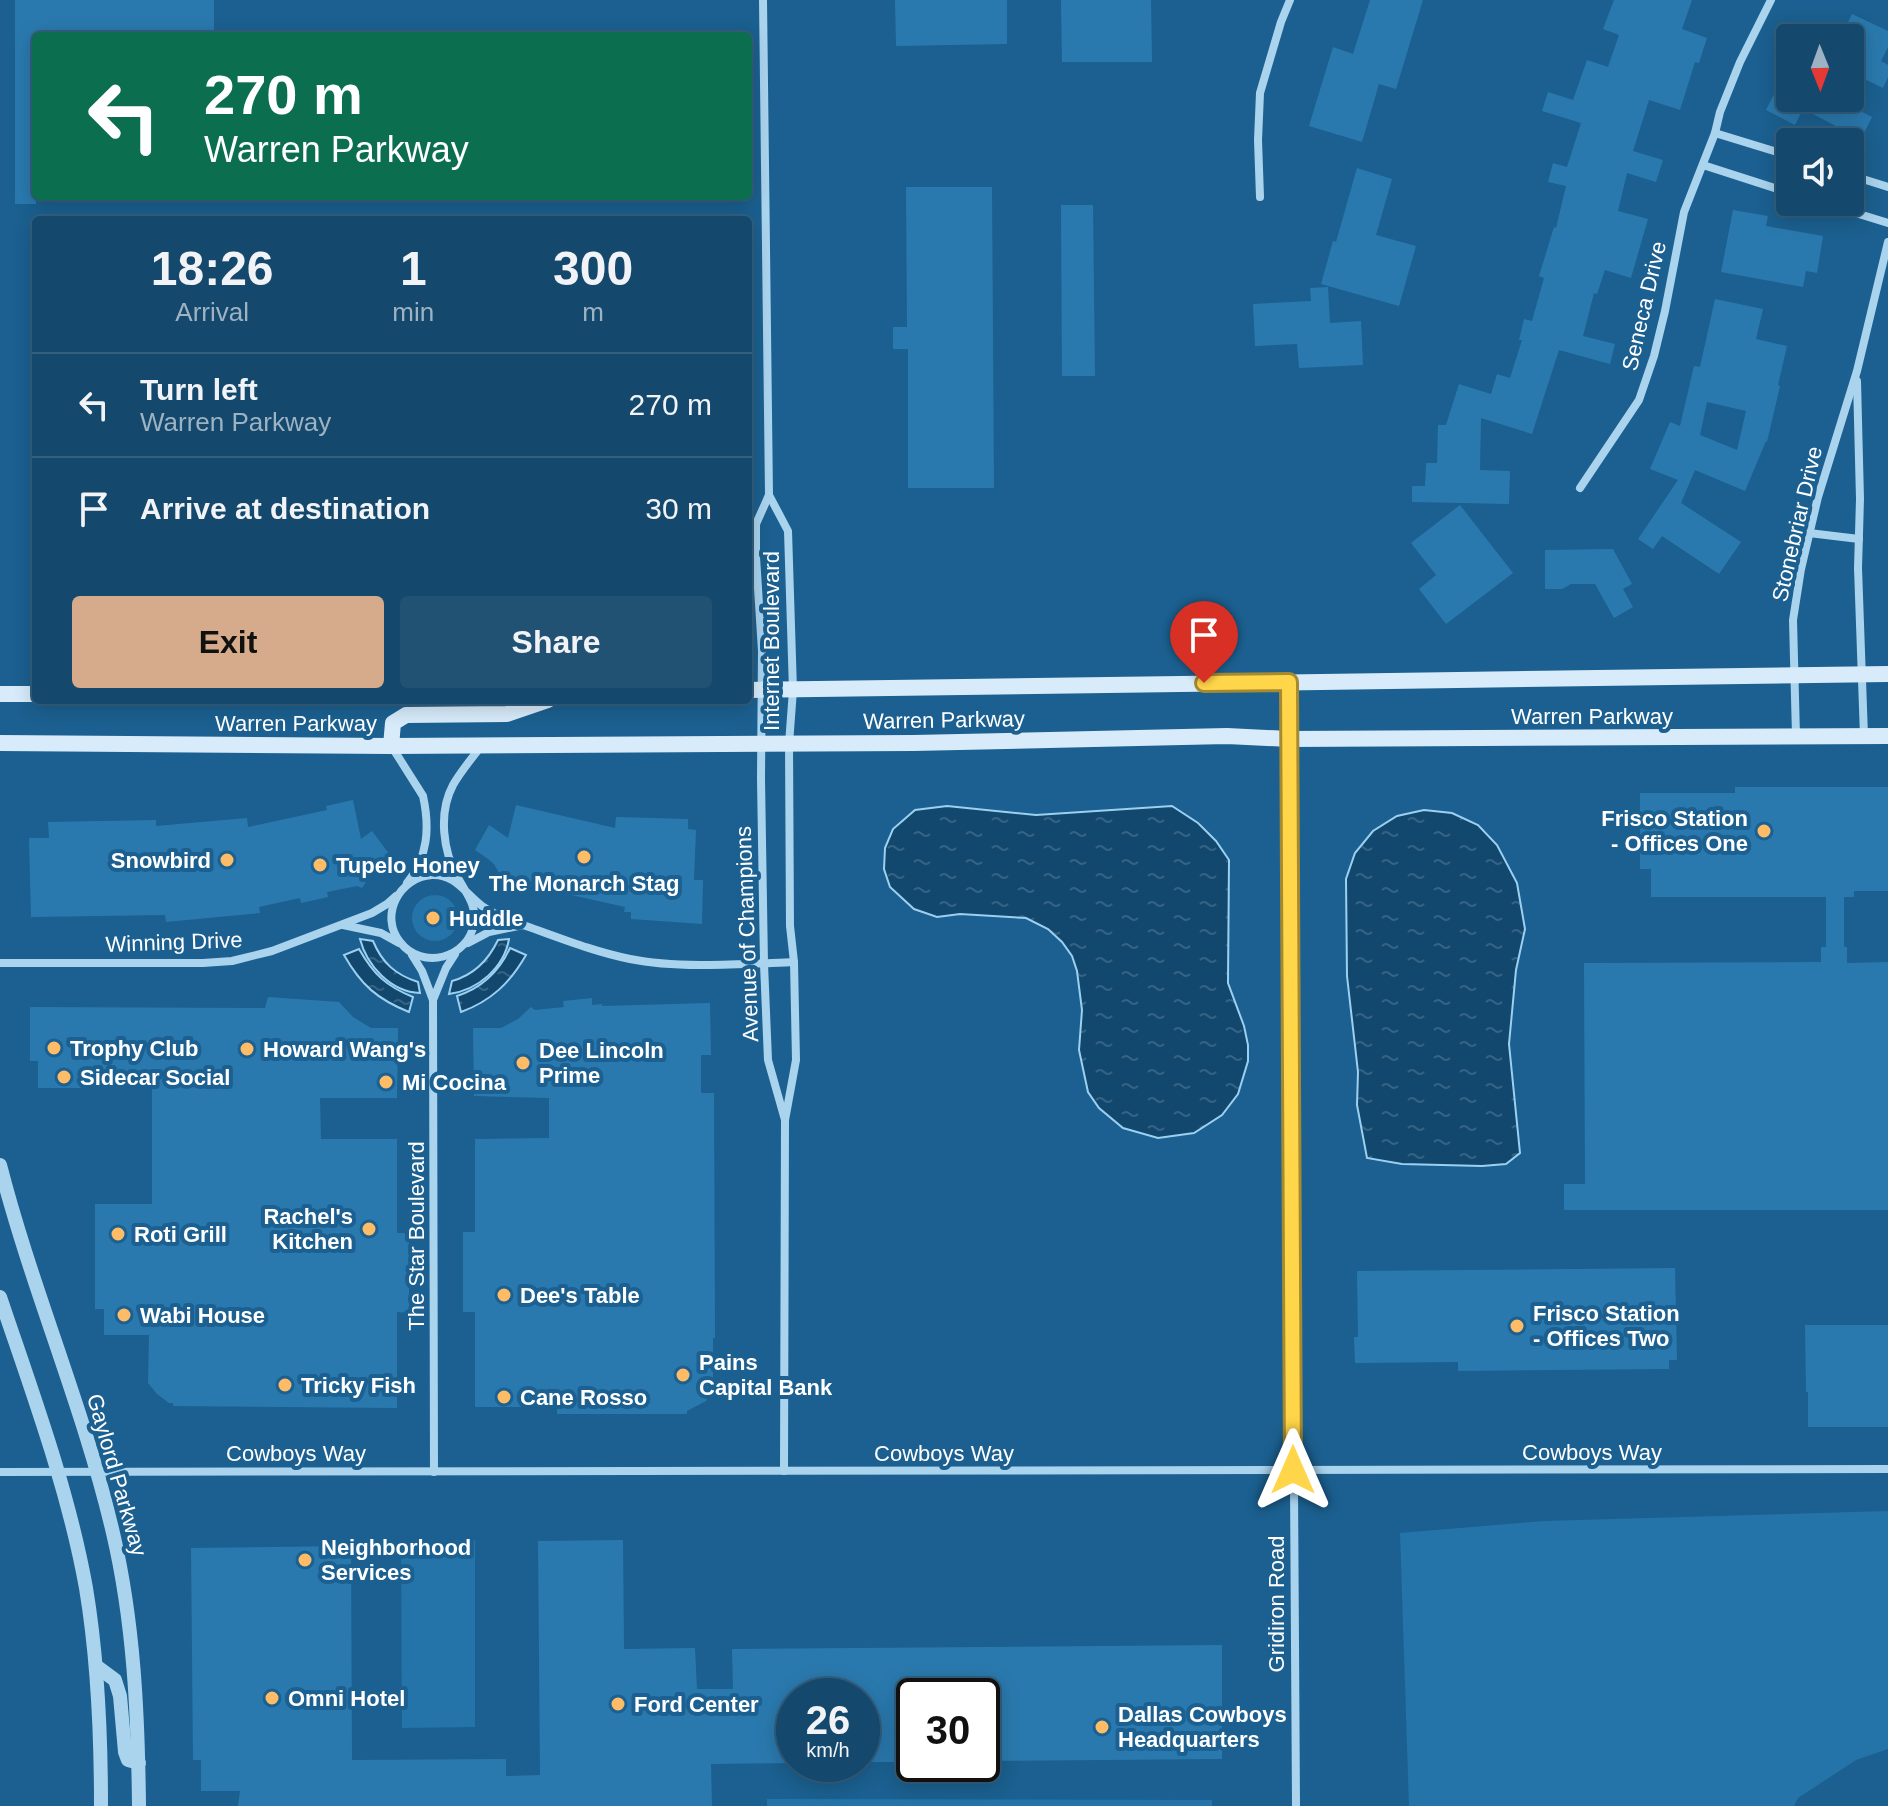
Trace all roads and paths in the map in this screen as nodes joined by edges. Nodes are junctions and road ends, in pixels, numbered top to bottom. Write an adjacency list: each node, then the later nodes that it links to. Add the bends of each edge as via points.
1 (763, 0): 16 (street, Internet Boulevard)
2 (1290, 0): 10 (street, via 1260,93)
3 (1771, 0): 4 (street, Seneca Drive, via 1740,62)
4 (1715, 133): 5 (street); 6 (street, Seneca Drive)
5 (1776, 152)
6 (1703, 165): 9 (street); 15 (street, Seneca Drive, via 1684,212 1654,356 1639,400)
7 (1864, 179): 8 (street)
8 (1888, 187)
9 (1776, 188)
10 (1260, 197)
11 (1864, 216): 12 (street)
12 (1888, 223)
13 (1888, 242): 14 (street, Stonebriar Drive)
14 (1857, 371): 17 (street, Stonebriar Drive); 18 (street, Stonebriar Drive)
15 (1580, 488)
16 (769, 495): 23 (street, Internet Boulevard, via 756,524 762,651); 24 (street, Internet Boulevard, via 788,531)
17 (1809, 533): 18 (street); 21 (street, Stonebriar Drive, via 1793,620)
18 (1859, 539): 19 (street, Stonebriar Drive)
19 (1861, 674): 20 (main road, Warren Parkway); 21 (main road, Warren Parkway); 29 (street, Stonebriar Drive)
20 (1888, 674)
21 (1794, 675): 22 (main road, Warren Parkway); 28 (street, Stonebriar Drive)
22 (1289, 682): 24 (main road, Warren Parkway); 31 (street, Gridiron Road)
23 (755, 690): 24 (main road, Warren Parkway); 33 (street, Internet Boulevard)
24 (793, 690): 34 (street, Internet Boulevard)
25 (0, 694): 26 (main road)
26 (32, 694)
27 (536, 704): 36 (main road, via 507,714 406,715 393,723)
28 (1796, 736): 29 (main road, Warren Parkway); 31 (main road, Warren Parkway)
29 (1864, 736): 30 (main road, Warren Parkway)
30 (1888, 736)
31 (1289, 739): 34 (main road, Warren Parkway); 54 (street, Gridiron Road)
32 (0, 743): 36 (main road, Warren Parkway)
33 (762, 744): 34 (main road, Warren Parkway); 35 (main road, Warren Parkway); 47 (street, Avenue of Champions)
34 (789, 744): 45 (street, Avenue of Champions)
35 (482, 745): 36 (main road, Warren Parkway); 38 (street, via 452,787)
36 (391, 746): 37 (street, via 423,796)
37 (426, 834): 38 (street); 40 (street, via 420,865)
38 (445, 835): 39 (street, via 448,857)
39 (465, 890): 40 (street, via 447,877 432,875 417,878); 42 (street, via 488,909); 44 (street, via 475,916)
40 (400, 892): 41 (street, Winning Drive, via 378,910); 43 (street, via 392,924)
41 (343, 925): 43 (street, via 381,933); 46 (street, Winning Drive, via 232,961)
42 (523, 925): 44 (street, via 489,932); 47 (street, via 631,959)
43 (405, 947): 44 (street, via 433,958); 48 (street, The Star Boulevard)
44 (461, 948): 48 (street, The Star Boulevard)
45 (794, 962): 47 (street); 49 (street, Avenue of Champions, via 796,1060)
46 (0, 963)
47 (764, 964): 49 (street, Avenue of Champions, via 768,1060)
48 (433, 1000): 59 (street, The Star Boulevard)
49 (785, 1120): 55 (street, Avenue of Champions)
50 (0, 1165): 51 (street, Gaylord Parkway)
51 (2, 1182): 58 (street, Gaylord Parkway)
52 (0, 1297): 57 (street)
53 (1888, 1469): 54 (street, Cowboys Way)
54 (1293, 1470): 55 (street, Cowboys Way); 64 (street, Gridiron Road)
55 (784, 1471): 59 (street, Cowboys Way)
56 (0, 1472): 57 (street, Cowboys Way)
57 (57, 1472): 58 (street, Cowboys Way); 60 (street, via 80,1559)
58 (97, 1472): 59 (street, Cowboys Way); 61 (street, Gaylord Parkway, via 130,1623)
59 (434, 1472)
60 (96, 1666): 61 (street, via 115,1680 125,1752 128,1760); 62 (street)
61 (139, 1763): 63 (street, Gaylord Parkway)
62 (101, 1806)
63 (139, 1806)
64 (1296, 1806)

